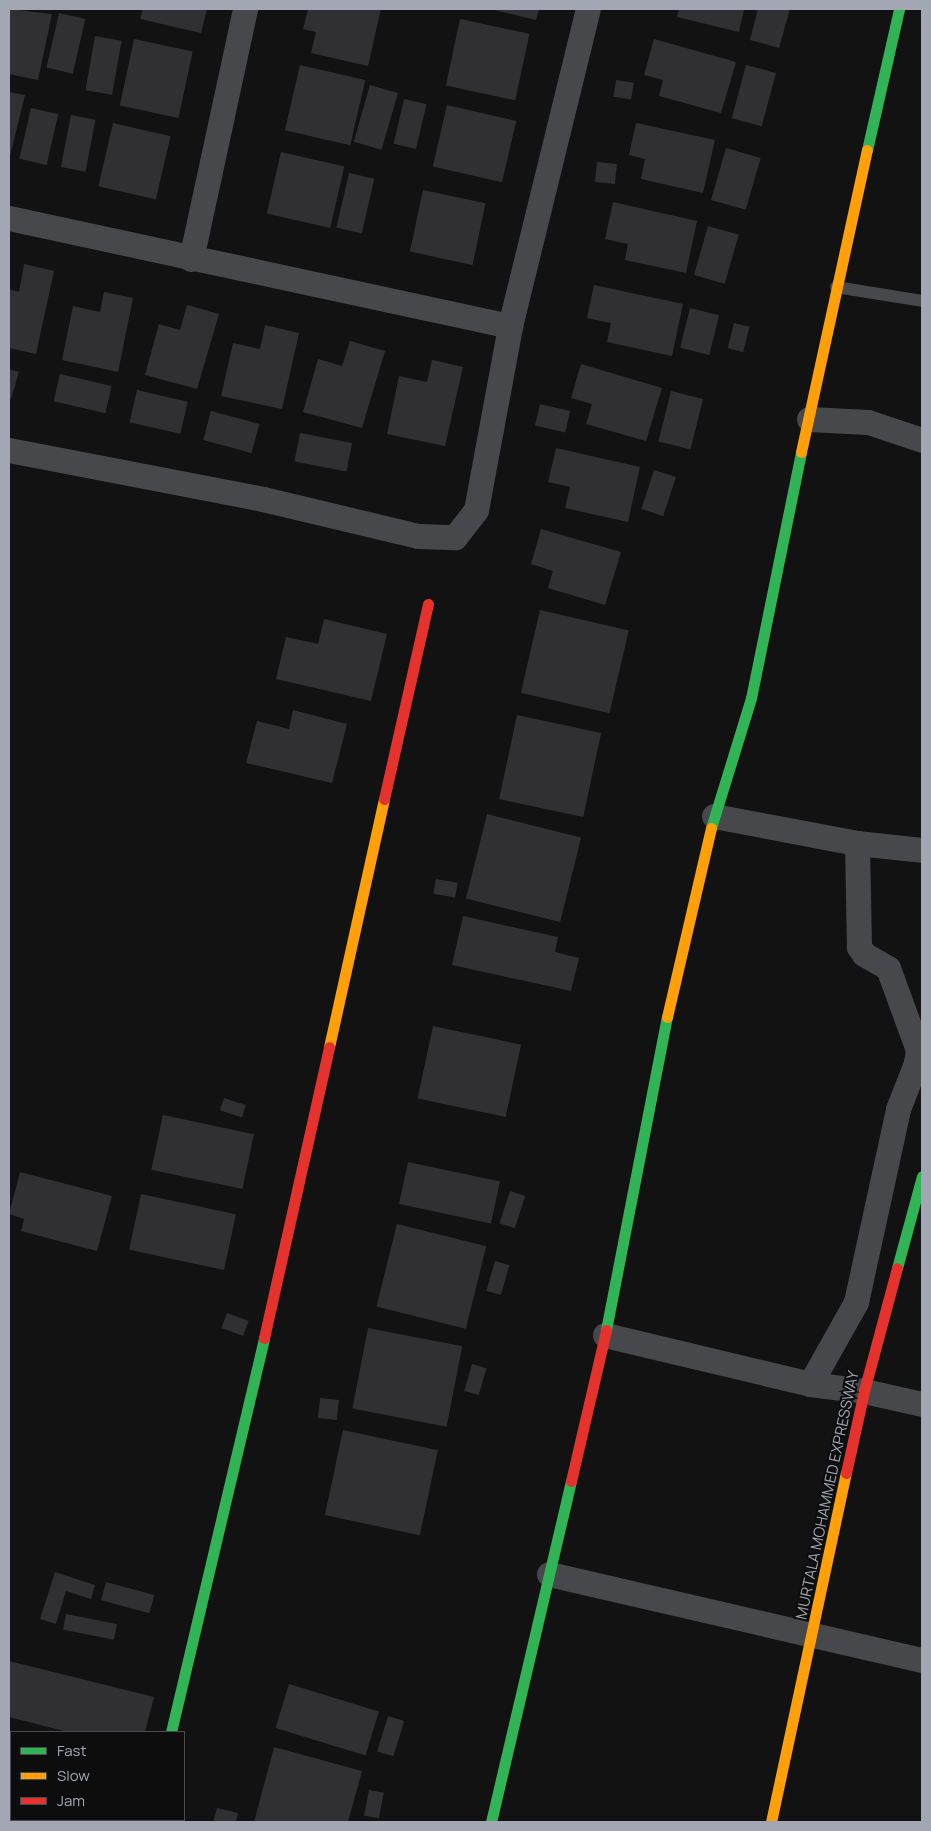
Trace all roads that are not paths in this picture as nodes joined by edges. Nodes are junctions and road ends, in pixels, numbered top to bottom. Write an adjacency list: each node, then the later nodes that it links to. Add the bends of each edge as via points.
1 (245, 9): 5 (street)
2 (588, 9): 8 (street)
3 (899, 9): 6 (main road)
4 (9, 218): 5 (street)
5 (191, 259): 8 (street)
6 (836, 287): 7 (lane); 9 (main road)
7 (922, 301)
8 (510, 326): 11 (street, via 476,510 454,537 418,536 264,499)
9 (808, 419): 10 (street, via 868,422); 13 (main road, via 751,698)
10 (922, 440)
11 (9, 450)
12 (428, 604): 25 (main road, via 230,1488)
13 (714, 816): 14 (street); 18 (main road, via 656,1064)
14 (857, 843): 15 (street); 16 (street, via 859,947 864,954 888,968 918,1050)
15 (922, 850)
16 (916, 1083): 19 (street, via 898,1109 856,1302)
17 (922, 1176): 20 (main road, MURTALA MOHAMMED EXPRESSWAY)
18 (605, 1335): 19 (street); 22 (main road)
19 (810, 1384): 20 (street)
20 (864, 1391): 21 (street); 23 (main road, MURTALA MOHAMMED EXPRESSWAY)
21 (922, 1404)
22 (549, 1574): 23 (street); 26 (main road)
23 (812, 1633): 24 (street); 27 (main road, MURTALA MOHAMMED EXPRESSWAY)
24 (922, 1660)
25 (171, 1731)
26 (491, 1822)
27 (771, 1822)

